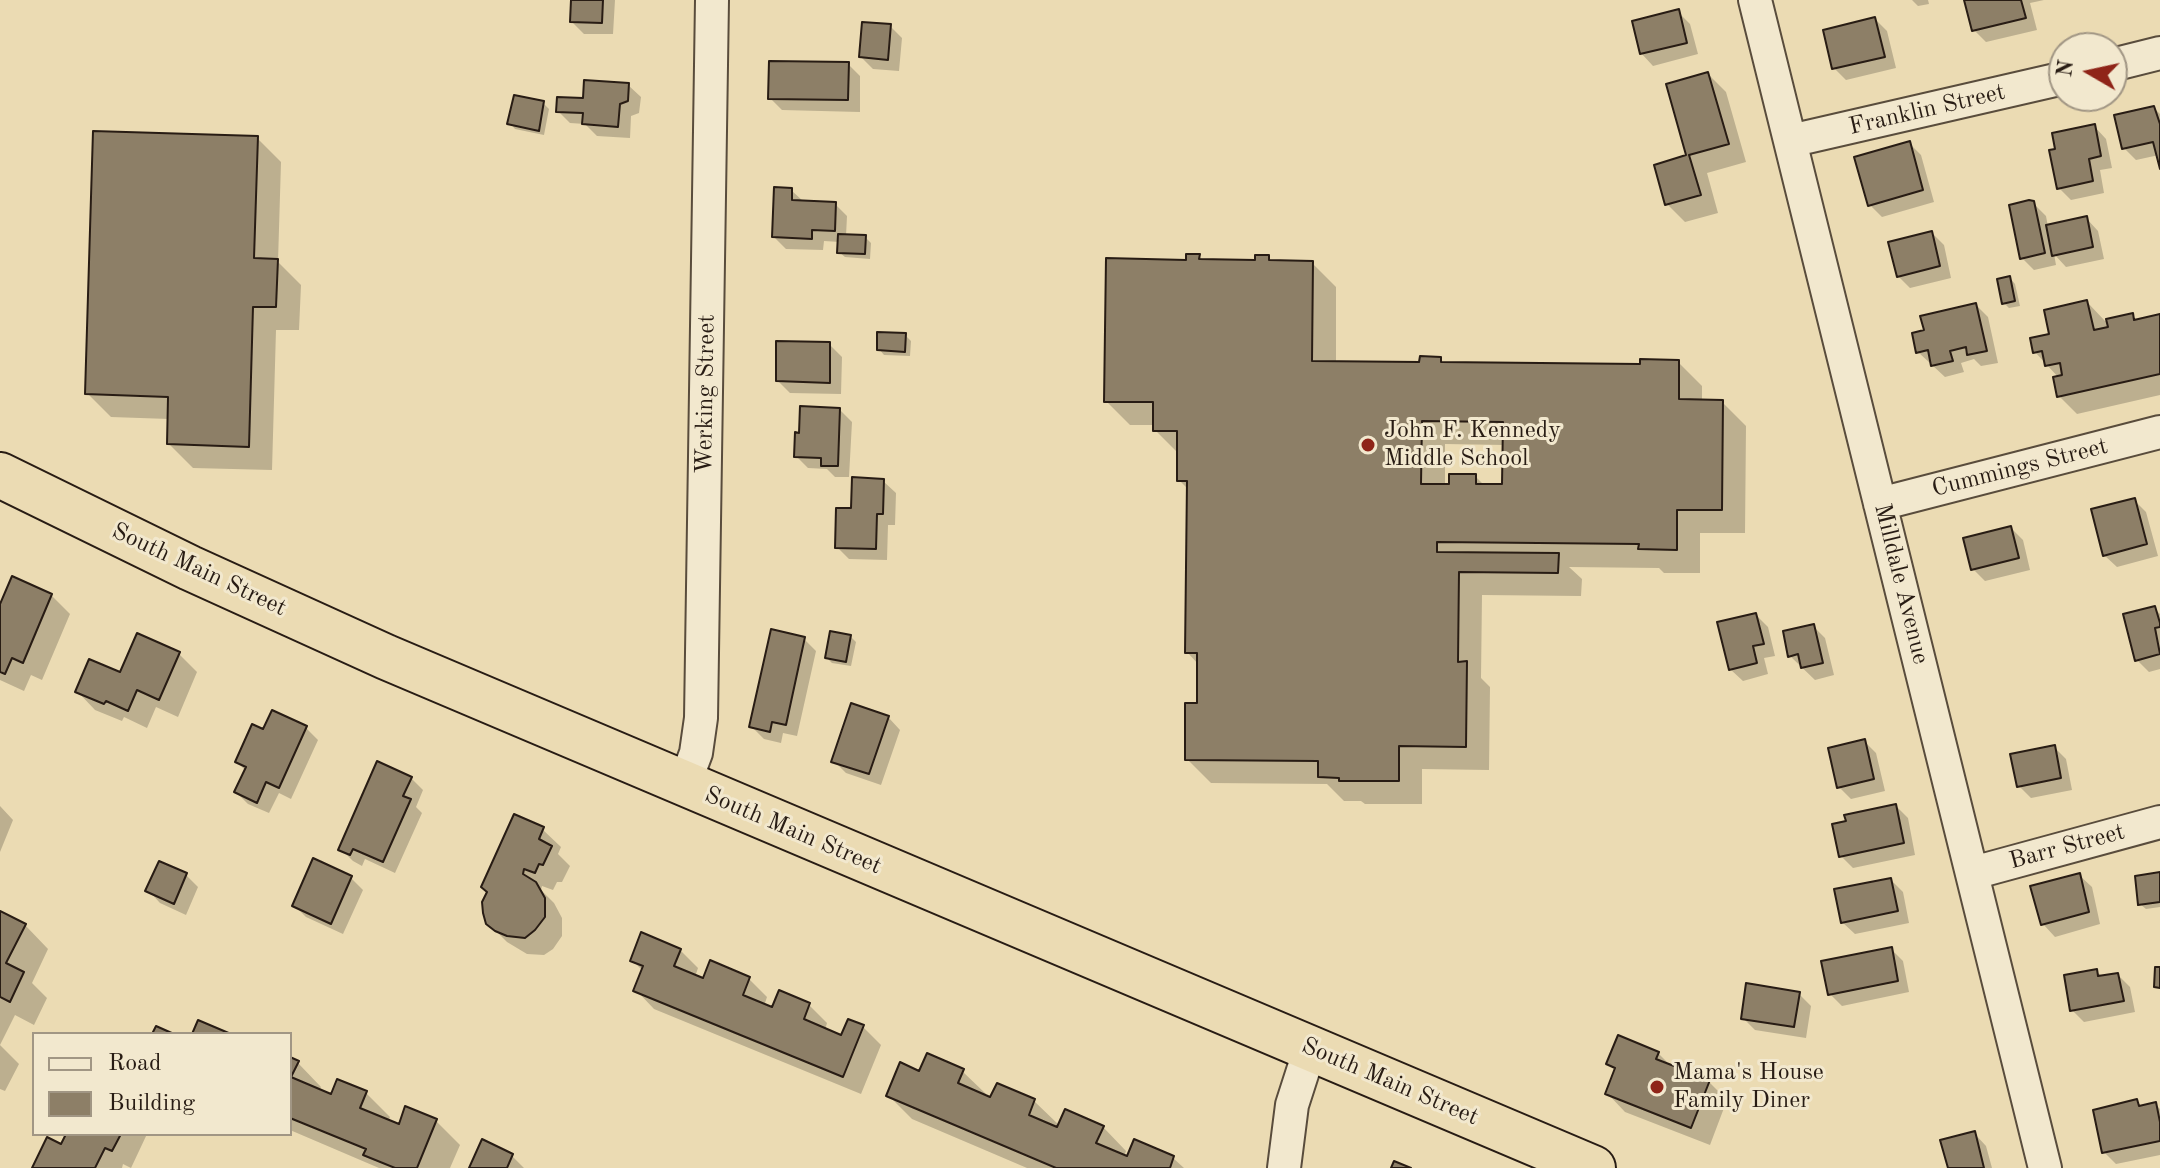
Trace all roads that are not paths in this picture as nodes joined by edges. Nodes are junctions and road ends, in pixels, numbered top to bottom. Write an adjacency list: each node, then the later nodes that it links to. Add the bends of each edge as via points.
1 (712, 0): 10 (street, Werking Street, via 701,718)
2 (1755, 0): 6 (street, Milldale Avenue)
3 (2160, 53): 4 (street)
4 (2128, 61)
5 (2048, 82): 6 (street, Franklin Street)
6 (1790, 141): 9 (street, Milldale Avenue)
7 (2160, 432): 9 (street, Cummings Street)
8 (0, 475): 10 (highway, South Main Street, via 386,657)
9 (1880, 504): 12 (street, Milldale Avenue)
10 (684, 785): 13 (highway, South Main Street)
11 (2160, 822): 12 (street, Barr Street)
12 (1973, 873): 16 (street, Milldale Avenue)
13 (1310, 1049): 14 (street, via 1292,1105); 15 (highway, South Main Street)
14 (1284, 1168)
15 (1593, 1168)
16 (2045, 1168)

